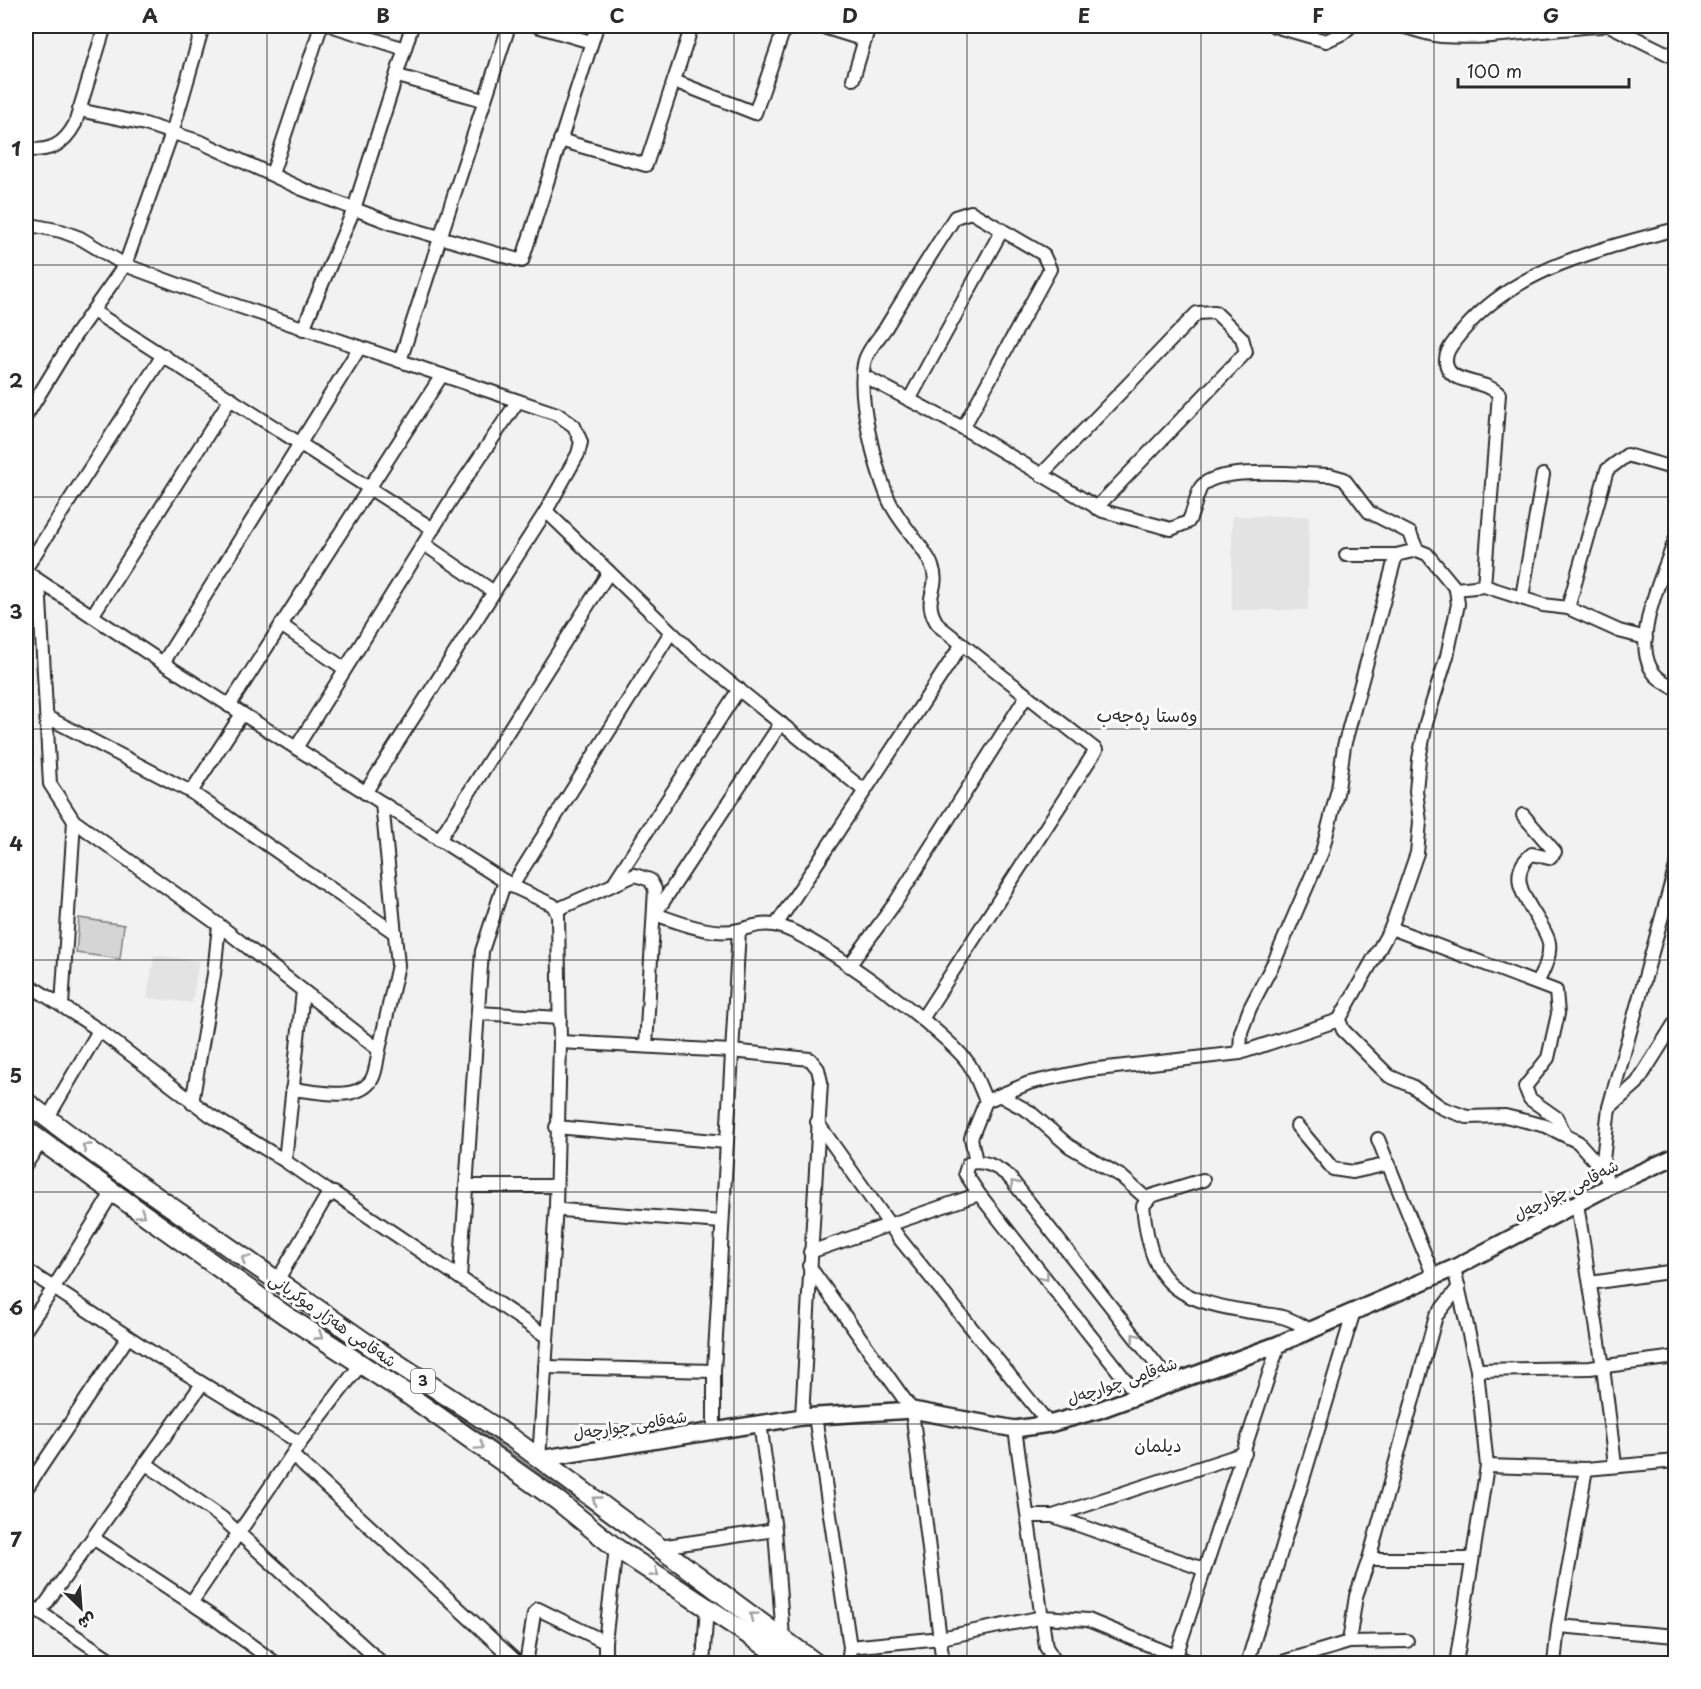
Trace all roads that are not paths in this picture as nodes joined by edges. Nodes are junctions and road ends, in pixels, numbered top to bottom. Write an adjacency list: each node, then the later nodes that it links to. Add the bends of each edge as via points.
1 (105, 26): 26 (street)
2 (203, 26): 27 (street)
3 (321, 26): 30 (street)
4 (333, 26): 20 (street)
5 (412, 26): 20 (street)
6 (508, 26): 25 (street)
7 (537, 26): 19 (street)
8 (597, 26): 19 (street)
9 (692, 26): 24 (street)
10 (785, 26): 24 (street, via 755,113)
11 (820, 26): 18 (street)
12 (869, 26): 18 (street)
13 (1274, 26): 14 (street, via 1326,41)
14 (1351, 26)
15 (1401, 26): 16 (street, via 1439,36 1510,36 1565,27)
16 (1602, 26)
17 (1611, 26): 21 (street)
18 (865, 40): 23 (street)
19 (591, 42): 28 (street)
20 (405, 49): 22 (street)
21 (1676, 58)
22 (398, 76): 25 (street); 31 (street)
23 (853, 79)
24 (674, 81): 28 (street, via 646,165)
25 (483, 100): 35 (street)
26 (79, 110): 27 (street); 29 (street, via 72,130 59,145 44,151)
27 (171, 133): 30 (street); 36 (street)
28 (560, 140): 35 (street, via 522,261)
29 (26, 150)
30 (272, 174): 31 (street)
31 (354, 209): 35 (street); 38 (street)
32 (26, 224): 36 (street, via 80,238)
33 (1676, 229): 65 (street, via 1591,251 1532,276 1480,309 1449,347 1448,371 1457,378 1491,386 1499,394)
34 (1002, 230): 43 (street, via 971,212 955,217 864,362); 45 (street); 48 (street, via 1043,254 1050,269)
35 (439, 237): 41 (street)
36 (125, 265): 37 (street); 38 (street)
37 (93, 311): 40 (street); 47 (street)
38 (303, 329): 39 (street)
39 (360, 347): 41 (street); 49 (street)
40 (163, 355): 44 (street); 62 (street)
41 (400, 361): 42 (street)
42 (442, 375): 46 (street); 53 (street)
43 (864, 376): 45 (street); 74 (street, via 863,393 876,462 888,499 932,566 935,580 929,600 931,615)
44 (231, 398): 49 (street); 70 (street)
45 (909, 400): 48 (street)
46 (518, 401): 55 (street, via 557,414 574,426 581,442); 56 (street)
47 (26, 416)
48 (963, 428): 51 (street)
49 (301, 443): 53 (street); 75 (street)
50 (1676, 469): 69 (street, via 1627,455 1607,470)
51 (1041, 475): 54 (street); 54 (street, via 1197,313 1215,312 1242,338 1246,352)
52 (1543, 475): 68 (street)
53 (369, 488): 56 (street); 71 (street)
54 (1096, 508): 59 (street, via 1171,529 1188,522 1196,509 1200,488 1209,480 1227,474 1330,475 1344,479 1369,512 1410,533)
55 (546, 511): 63 (street); 67 (street)
56 (433, 530): 58 (street)
57 (1676, 538): 73 (street, via 1651,607)
58 (424, 543): 67 (street); 76 (street)
59 (1417, 550): 61 (street); 66 (street, via 1427,554)
60 (1346, 555): 61 (street)
61 (1396, 555): 117 (street, via 1344,746 1322,852 1250,1008 1241,1032)
62 (26, 570): 64 (street)
63 (609, 572): 72 (street); 91 (street)
64 (39, 581): 70 (street); 82 (street)
65 (1484, 586): 66 (street); 68 (street)
66 (1456, 589): 99 (street, via 1454,627 1419,759 1417,853)
67 (494, 592): 87 (street)
68 (1522, 597): 69 (street, via 1543,606)
69 (1568, 609): 73 (street, via 1618,631)
70 (92, 616): 75 (street)
71 (281, 625): 76 (street); 80 (street)
72 (672, 632): 77 (street); 94 (street)
73 (1646, 638): 78 (street, via 1650,667)
74 (962, 644): 79 (street); 85 (street)
75 (163, 663): 80 (street)
76 (345, 669): 84 (street)
77 (739, 689): 83 (street); 93 (street)
78 (1676, 689)
79 (1027, 695): 102 (street, via 895,903); 109 (street, via 1096,750)
80 (229, 706): 81 (street)
81 (242, 714): 84 (street); 86 (street)
82 (47, 717): 86 (street); 90 (street, via 51,784)
83 (781, 723): 85 (street); 96 (street)
84 (296, 748): 87 (street)
85 (865, 791): 98 (street)
86 (191, 792): 101 (street)
87 (365, 793): 88 (street)
88 (382, 803): 91 (street); 101 (street)
89 (1523, 815): 104 (street, via 1555,852 1549,858 1532,854 1522,870 1524,900 1549,942 1546,965)
90 (74, 821): 97 (street); 106 (street)
91 (439, 840): 94 (street)
92 (1676, 866): 123 (street)
93 (615, 882): 95 (street); 96 (street, via 635,875 650,880 655,889)
94 (509, 884): 95 (street); 107 (street, via 482,951)
95 (556, 910): 108 (street)
96 (655, 914): 100 (street, via 696,926); 114 (street)
97 (219, 925): 105 (street); 122 (street)
98 (776, 925): 100 (street, via 754,924); 102 (street, via 817,944)
99 (1391, 928): 104 (street); 110 (street)
100 (739, 930): 116 (street)
101 (395, 933): 115 (street, via 398,964)
102 (849, 966): 109 (street)
103 (26, 983): 106 (street)
104 (1537, 983): 129 (street, via 1556,991 1558,1014 1548,1058 1525,1087 1526,1094 1557,1118)
105 (303, 991): 115 (street); 118 (street)
106 (62, 1005): 112 (street)
107 (478, 1013): 108 (street); 140 (street)
108 (560, 1018): 113 (street)
109 (922, 1019): 120 (street, via 940,1032 969,1065)
110 (1339, 1020): 117 (street); 129 (street, via 1343,1030 1389,1076 1456,1115 1521,1118)
111 (1676, 1021): 123 (street, via 1637,1083)
112 (96, 1028): 122 (street); 124 (street, via 97,1034)
113 (560, 1041): 114 (street); 126 (street)
114 (646, 1047): 116 (street)
115 (379, 1050): 118 (street, via 372,1080 363,1089 350,1093)
116 (730, 1051): 125 (street, via 810,1059 818,1069 820,1082); 132 (street)
117 (1240, 1053): 119 (street, via 1097,1069 1029,1083)
118 (292, 1089): 134 (street)
119 (1001, 1096): 120 (street); 146 (street, via 1030,1112 1069,1146 1122,1178)
120 (986, 1101): 135 (street, via 971,1138)
121 (26, 1102): 124 (highway, شەقامی ھەژار موکریانی / 3)
122 (192, 1103): 134 (street)
123 (1609, 1107): 138 (street)
124 (47, 1119): 158 (highway, شەقامی ھەژار موکریانی / 3, one-way to 124)
125 (817, 1122): 150 (street); 151 (street)
126 (556, 1126): 132 (street); 141 (street)
127 (1297, 1126): 137 (street, via 1334,1169 1353,1172)
128 (26, 1130): 131 (highway, شەقامی ھەژار موکریانی / 3)
129 (1564, 1133): 138 (street)
130 (1378, 1139): 137 (street)
131 (41, 1142): 136 (street); 143 (highway, شەقامی ھەژار موکریانی / 3)
132 (726, 1142): 149 (street)
133 (1676, 1156): 142 (main road, شەقامی چوارچەل)
134 (285, 1161): 144 (street)
135 (976, 1162): 145 (street, via 965,1166 965,1173); 176 (street, one-way to 135, via 1011,1178 992,1166)
136 (26, 1164)
137 (1389, 1164): 156 (street)
138 (1602, 1168): 142 (street)
139 (1203, 1180): 146 (street)
140 (466, 1186): 141 (street); 157 (street)
141 (555, 1186): 148 (street)
142 (1610, 1186): 147 (main road, شەقامی چوارچەل)
143 (112, 1193): 161 (street); 164 (highway, شەقامی ھەژار موکریانی / 3, one-way to 164)
144 (331, 1193): 157 (street); 158 (street)
145 (980, 1194): 150 (street); 178 (street, one-way to 178)
146 (1148, 1200): 166 (street, via 1143,1206 1152,1254 1163,1278 1175,1288 1192,1299 1283,1317)
147 (1577, 1204): 153 (main road, شەقامی چوارچەل); 159 (street)
148 (556, 1206): 149 (street, via 561,1210); 167 (street)
149 (722, 1222): 175 (street)
150 (891, 1226): 151 (street); 182 (street)
151 (810, 1252): 152 (street)
152 (809, 1266): 179 (street); 180 (street)
153 (1454, 1268): 156 (main road, شەقامی چوارچەل); 160 (street)
154 (26, 1270): 161 (street)
155 (1676, 1271): 159 (street)
156 (1434, 1277): 163 (main road, شەقامی چوارچەل)
157 (460, 1278): 167 (street)
158 (277, 1281): 162 (highway, شەقامی ھەژار موکریانی / 3)
159 (1590, 1283): 172 (street)
160 (1459, 1287): 174 (street); 202 (street, via 1436,1316)
161 (53, 1290): 165 (street); 168 (street)
162 (297, 1295): 164 (highway); 188 (highway, شەقامی ھەژار موکریانی / 3)
163 (1354, 1311): 166 (main road, شەقامی چوارچەل); 233 (street)
164 (285, 1315): 171 (highway, شەقامی ھەژار موکریانی / 3, one-way to 171)
165 (26, 1329)
166 (1311, 1330): 169 (main road, شەقامی چوارچەل)
167 (546, 1336): 173 (street)
168 (128, 1337): 177 (street); 194 (street)
169 (1279, 1344): 176 (main road, شەقامی چوارچەل); 186 (street)
170 (1676, 1357): 172 (street)
171 (361, 1364): 185 (street); 201 (highway, شەقامی ھەژار موکریانی / 3, one-way to 201, via 558,1501)
172 (1603, 1366): 174 (street); 191 (street)
173 (545, 1367): 175 (street); 188 (street)
174 (1477, 1370): 192 (street)
175 (714, 1371): 184 (street)
176 (1171, 1383): 178 (main road, شەقامی چوارچەل)
177 (202, 1384): 185 (street); 190 (street)
178 (1138, 1396): 182 (main road, شەقامی چوارچەل)
179 (912, 1410): 180 (main road, شەقامی چوارچەل); 183 (main road, شەقامی چوارچەل); 213 (street)
180 (808, 1417): 181 (main road, شەقامی چوارچەل); 217 (street)
181 (760, 1424): 184 (main road, شەقامی چوارچەل); 197 (street)
182 (1049, 1424): 183 (main road, شەقامی چوارچەل)
183 (1015, 1429): 195 (street)
184 (714, 1430): 188 (main road, شەقامی چوارچەل)
185 (300, 1443): 187 (street)
186 (1245, 1453): 196 (street); 204 (street)
187 (292, 1455): 198 (street); 223 (street)
188 (539, 1459): 200 (highway, شەقامی ھەژار موکریانی / 3, one-way to 188)
189 (1676, 1461): 191 (street)
190 (145, 1463): 198 (street); 199 (street)
191 (1615, 1465): 193 (street)
192 (1487, 1466): 193 (street); 203 (street)
193 (1586, 1469): 210 (street)
194 (26, 1489)
195 (1030, 1516): 196 (street); 209 (street)
196 (1053, 1516): 204 (street)
197 (775, 1530): 200 (street); 212 (street)
198 (239, 1534): 206 (street); 220 (street)
199 (93, 1538): 206 (street); 208 (street)
200 (660, 1547): 212 (highway, شەقامی ھەژار موکریانی / 3, one-way to 200)
201 (616, 1548): 207 (highway, شەقامی ھەژار موکریانی / 3, one-way to 207); 214 (street)
202 (1369, 1559): 203 (street); 216 (street, via 1356,1596)
203 (1472, 1559): 235 (street)
204 (1203, 1569): 219 (street)
205 (26, 1603): 208 (street)
206 (191, 1603): 222 (street)
207 (707, 1607): 226 (street); 227 (highway, شەقامی ھەژار موکریانی / 3)
208 (40, 1612): 218 (street)
209 (1043, 1617): 213 (street); 219 (street, via 1088,1620); 231 (street, via 1046,1647)
210 (1558, 1626): 211 (street); 236 (street)
211 (1676, 1636)
212 (783, 1638): 228 (highway, شەقامی ھەژار موکریانی / 3)
213 (940, 1638): 217 (street); 230 (street)
214 (605, 1641): 224 (street, via 538,1610 534,1614); 225 (street)
215 (1407, 1641): 216 (street)
216 (1349, 1642): 234 (street)
217 (850, 1647): 229 (street)
218 (100, 1659): 221 (street)
219 (1175, 1660): 232 (street)
220 (380, 1662)
221 (117, 1664)
222 (277, 1664)
223 (519, 1664)
224 (526, 1664)
225 (605, 1664)
226 (703, 1664)
227 (793, 1664)
228 (817, 1664)
229 (848, 1664)
230 (943, 1664)
231 (1060, 1664)
232 (1195, 1664)
233 (1247, 1664)
234 (1276, 1664)
235 (1456, 1664)
236 (1554, 1664)

